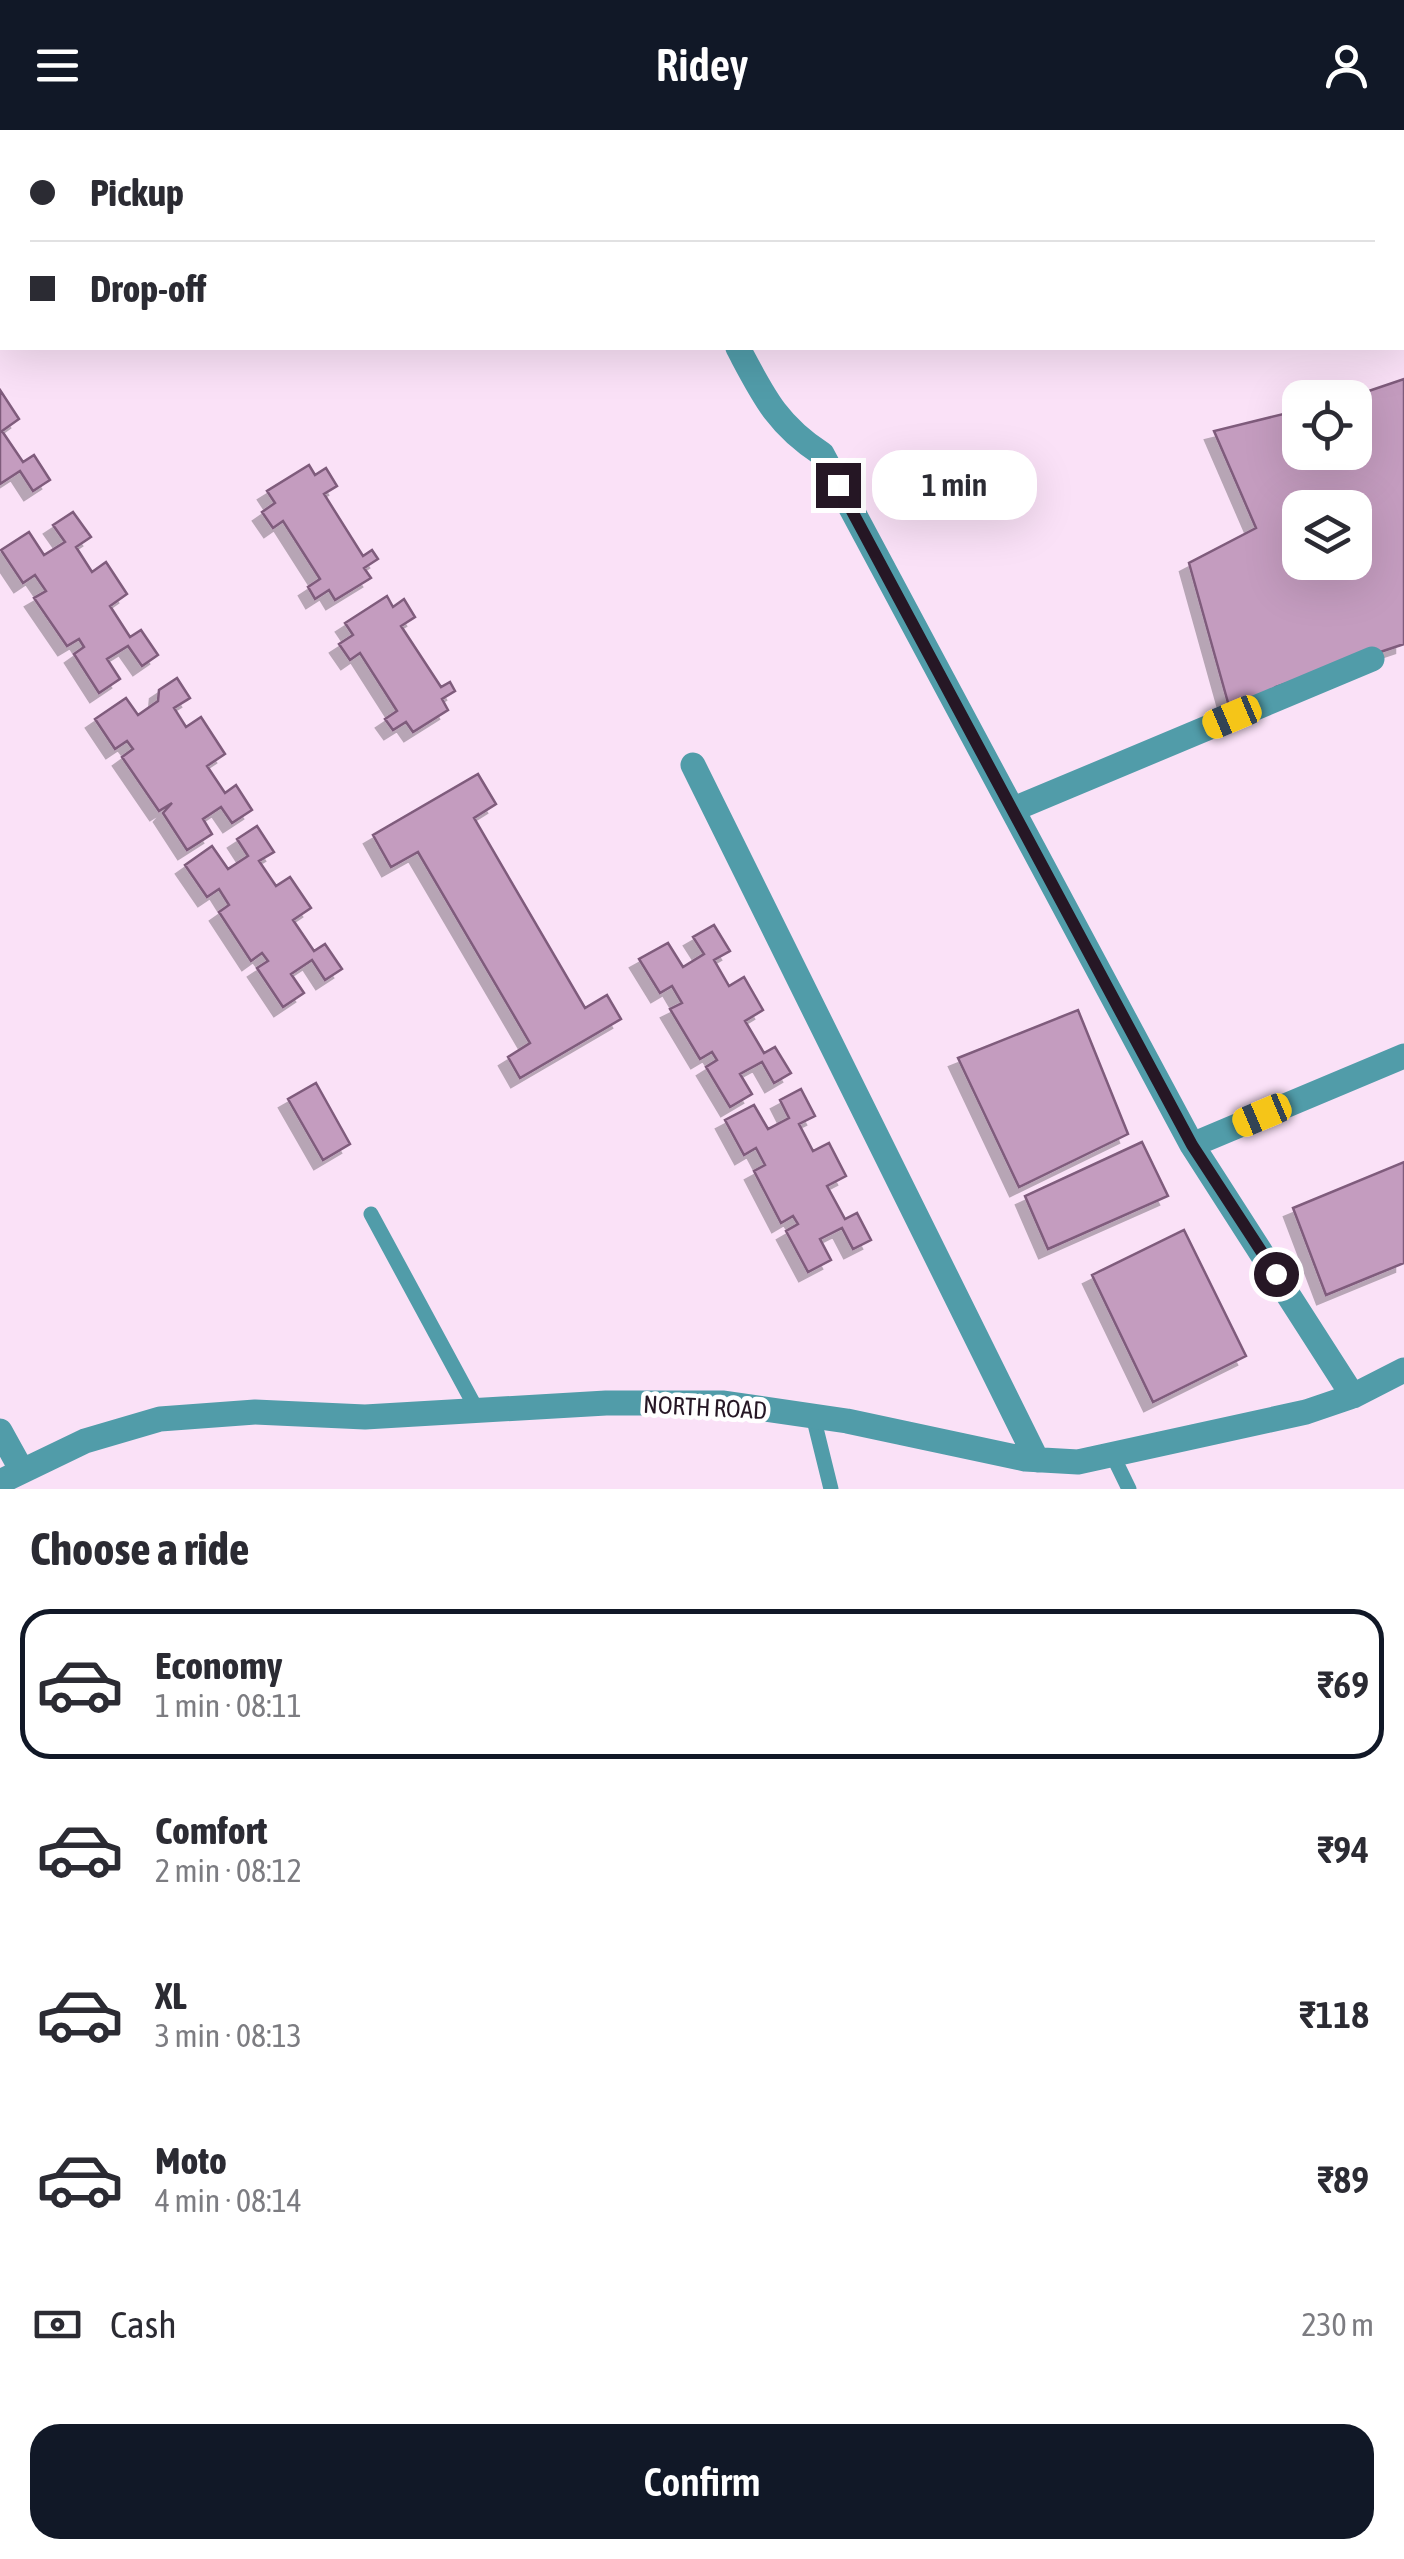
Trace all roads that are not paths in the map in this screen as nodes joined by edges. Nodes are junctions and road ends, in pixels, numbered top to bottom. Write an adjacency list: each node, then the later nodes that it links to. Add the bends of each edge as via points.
1 (739, 350): 4 (street, via 772,413 822,454)
2 (1372, 659): 4 (street)
3 (693, 766): 14 (street)
4 (1014, 809): 6 (street)
5 (1404, 1056): 6 (street)
6 (1192, 1145): 9 (street)
7 (371, 1214): 10 (lane)
8 (1404, 1370): 9 (street, NORTH ROAD)
9 (1353, 1396): 13 (street, NORTH ROAD)
10 (478, 1410): 11 (street, NORTH ROAD, via 724,1403); 15 (street, NORTH ROAD, via 160,1419 85,1441)
11 (813, 1416): 14 (street, NORTH ROAD); 16 (lane)
12 (0, 1431): 15 (street)
13 (1112, 1454): 14 (street, NORTH ROAD, via 1078,1462); 17 (lane)
14 (1037, 1460)
15 (11, 1476)
16 (831, 1489)
17 (1129, 1489)

